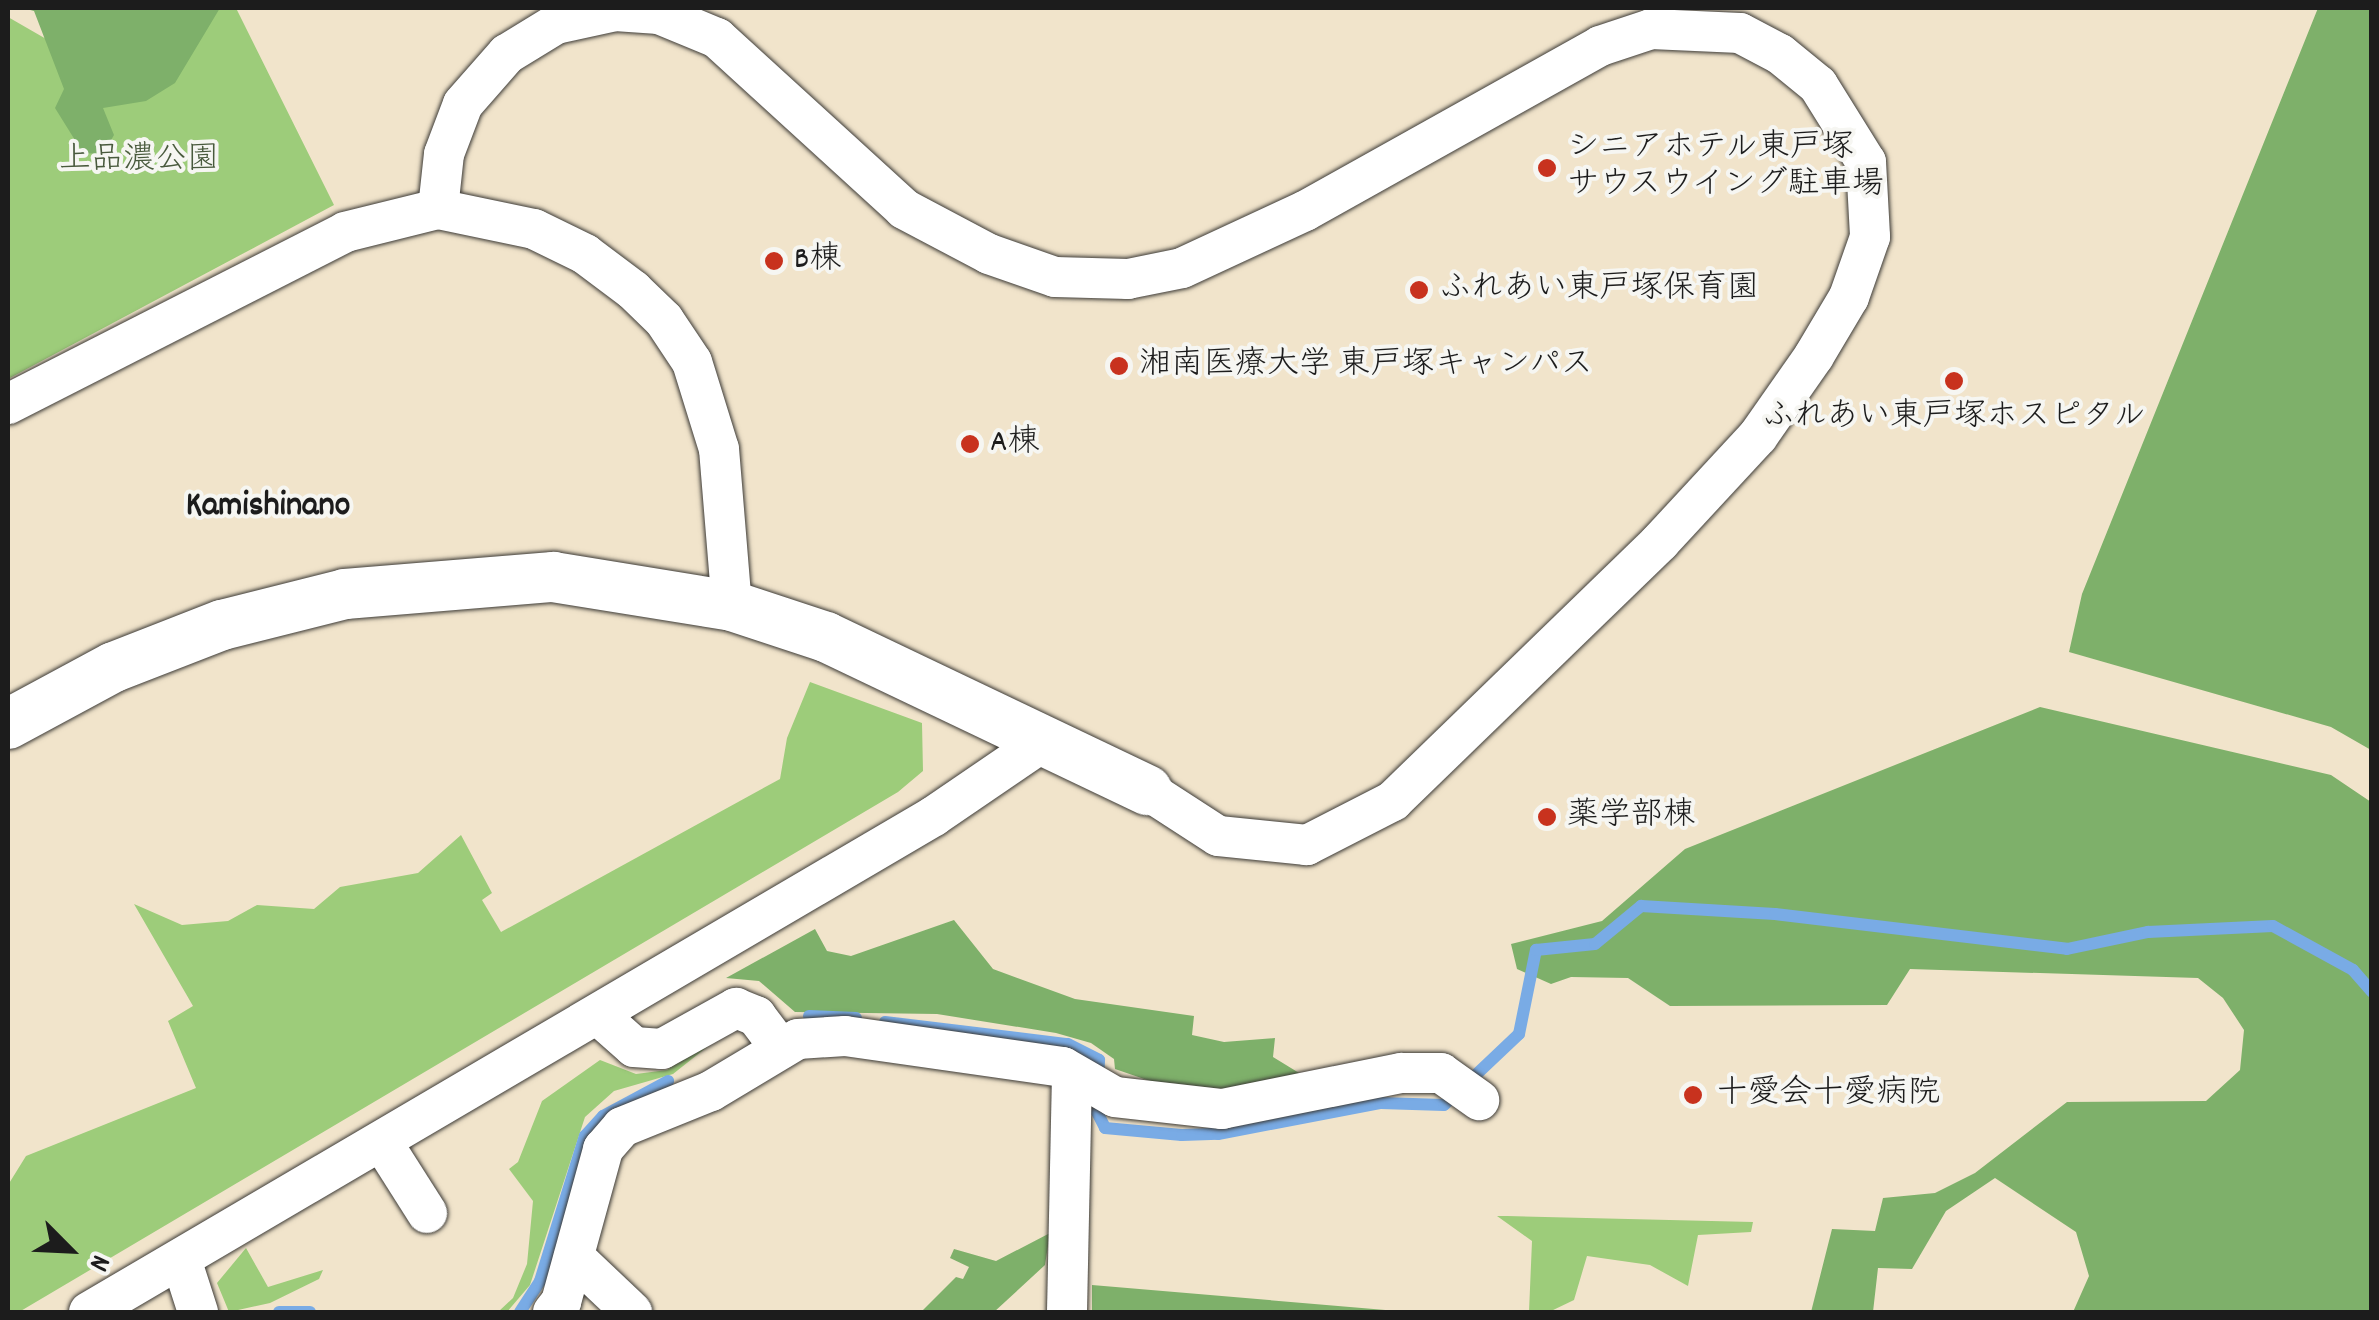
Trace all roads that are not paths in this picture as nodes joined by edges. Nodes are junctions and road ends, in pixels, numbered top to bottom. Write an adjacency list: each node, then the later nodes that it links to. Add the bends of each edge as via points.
1 (438, 209): 2 (street, via 345,232); 3 (street, via 551,237 585,254 664,320 692,362 719,449); 6 (street, via 444,154 462,104 507,54 556,24 615,11 659,14 717,38 904,210 989,254 1056,277 1128,278 1182,268 1305,211 1600,46 1651,29 1740,33 1818,85 1866,162 1870,237 1849,297 1814,356 1758,436 1660,542 1393,801 1307,845 1218,836)
2 (8, 404)
3 (732, 606): 4 (street, via 553,577 345,594 222,625 114,667); 5 (street, via 826,637)
4 (8, 724)
5 (1047, 739): 6 (street); 7 (street, via 934,816)
6 (1146, 790)
7 (598, 1015): 8 (street, via 634,1047 662,1049 736,1008 756,1016); 11 (street)
8 (781, 1049): 9 (street, via 798,1039 844,1036 1062,1067); 13 (street, via 711,1091 622,1127 603,1148)
9 (1092, 1086): 10 (street, via 1222,1109 1401,1073 1440,1073); 19 (street)
10 (1469, 1090)
11 (382, 1142): 12 (street); 14 (street)
12 (426, 1213)
13 (574, 1256): 17 (street); 18 (street)
14 (180, 1259): 15 (street); 16 (street)
15 (89, 1312)
16 (198, 1312)
17 (553, 1312)
18 (632, 1312)
19 (1067, 1312)

